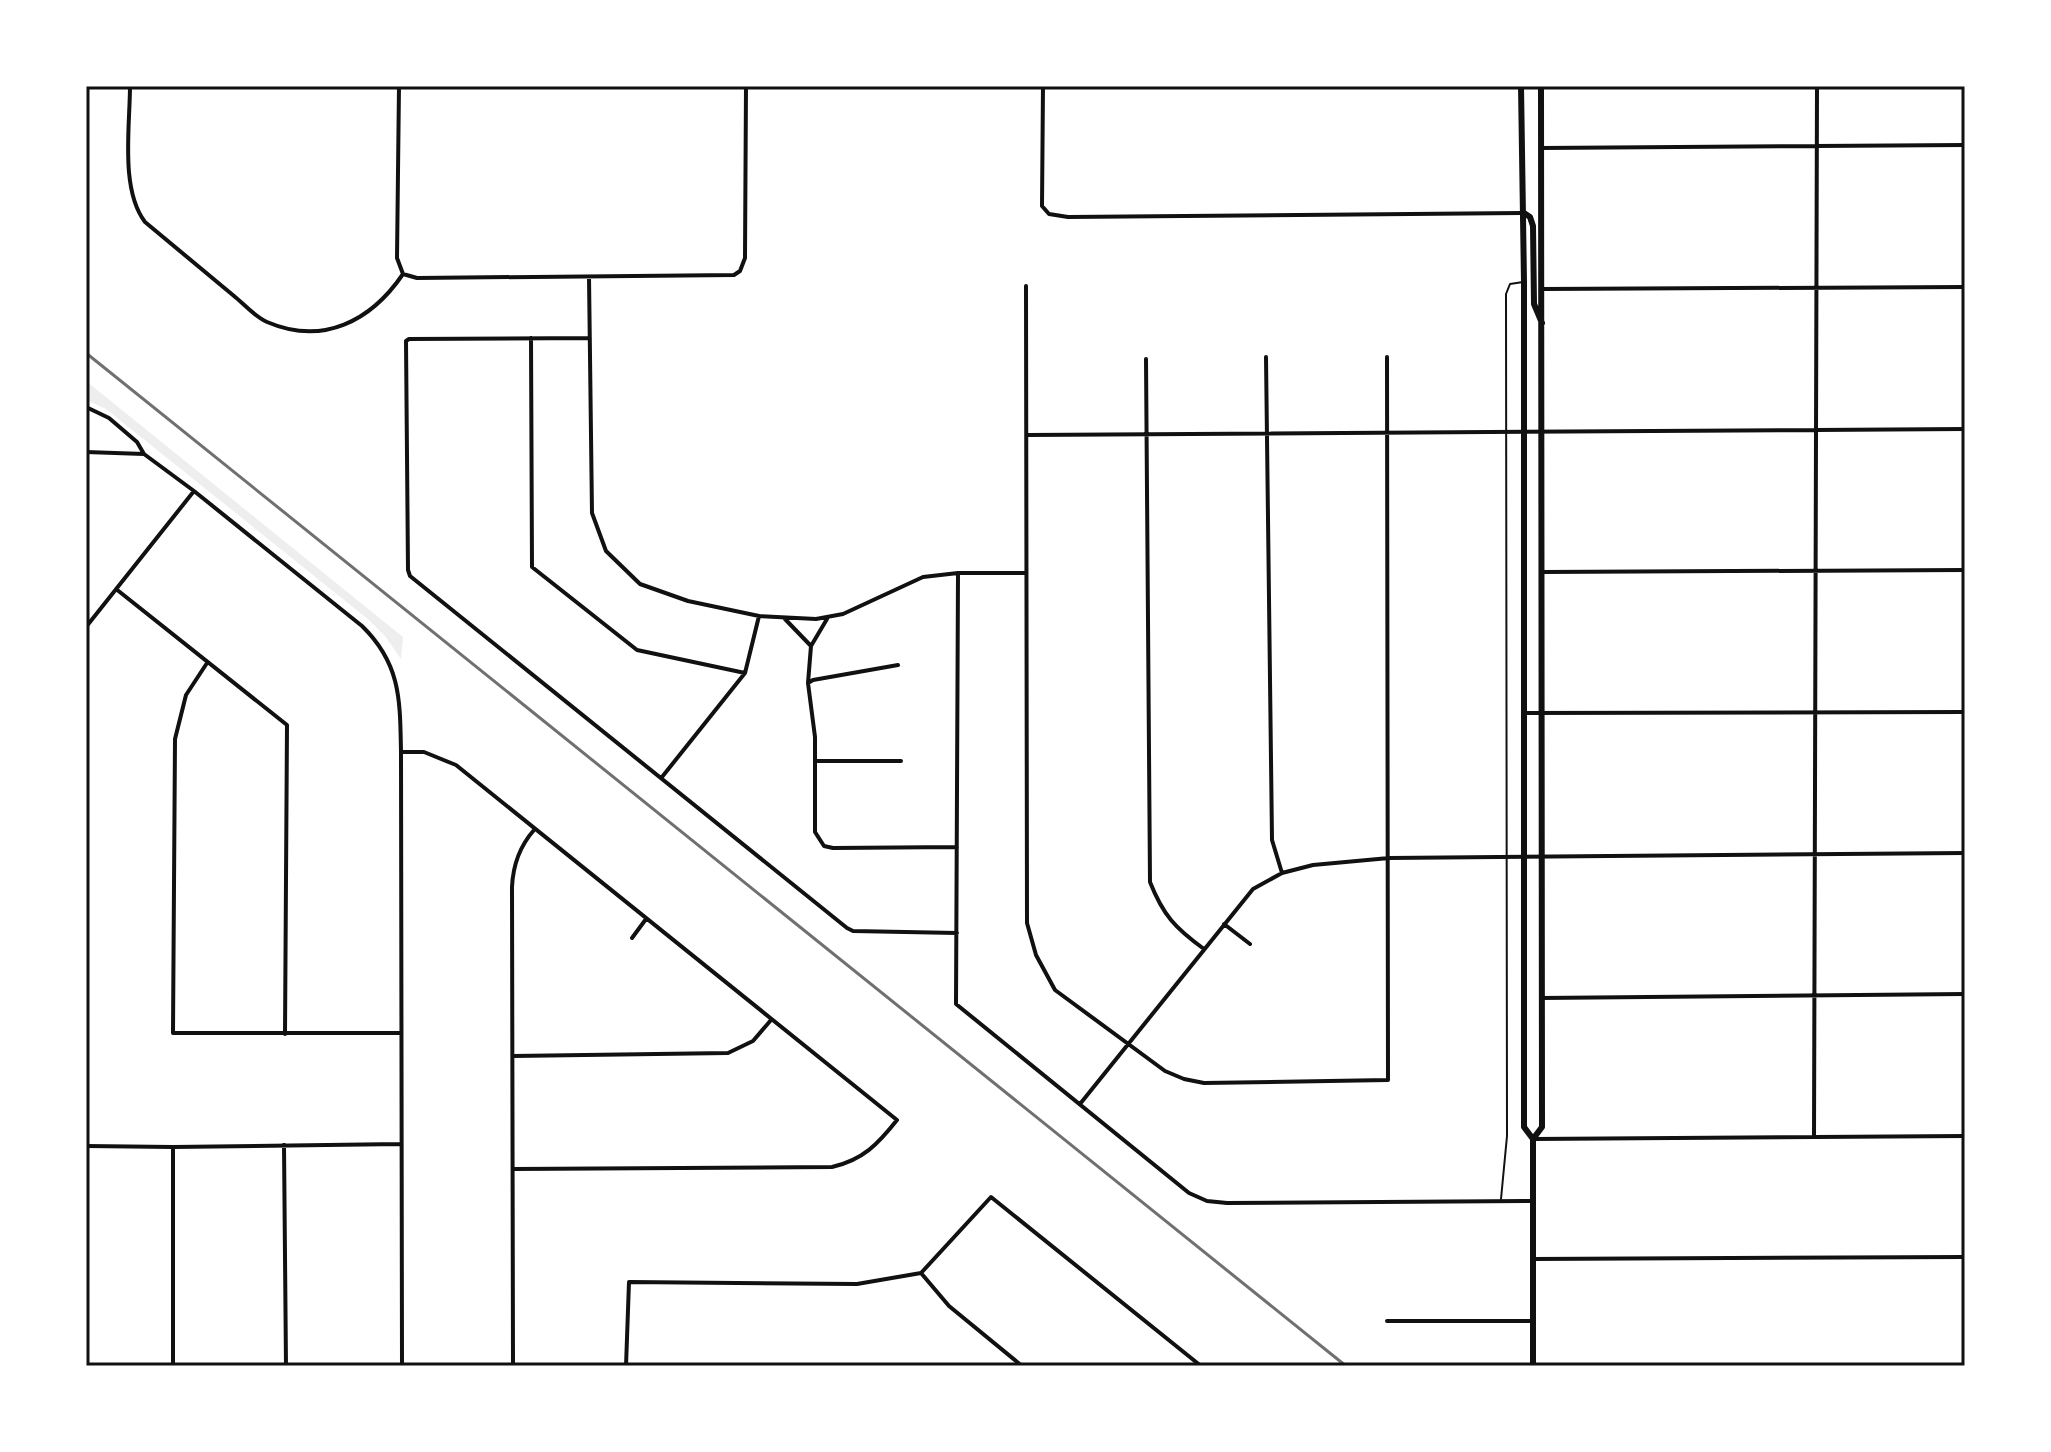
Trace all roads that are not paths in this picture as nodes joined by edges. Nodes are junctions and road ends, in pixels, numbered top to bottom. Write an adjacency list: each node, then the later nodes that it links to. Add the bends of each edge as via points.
1 (130, 86): 12 (street, via 129,188 138,214 265,322 325,332 357,319 389,295)
2 (399, 86): 12 (street, via 397,258)
3 (746, 86): 13 (street, via 745,258 740,271 728,276)
4 (1043, 86): 11 (street, via 1042,206 1049,214)
5 (1521, 86): 11 (main road)
6 (1541, 86): 10 (main road)
7 (1817, 86): 9 (street)
8 (1965, 145): 9 (street)
9 (1816, 147): 10 (street); 18 (street)
10 (1541, 148): 17 (main road)
11 (1524, 213): 14 (main road); 19 (main road, via 1533,226 1534,304)
12 (403, 274): 13 (street)
13 (589, 277): 21 (street)
14 (1524, 282): 28 (lane, via 1510,284 1506,294); 29 (main road)
15 (1026, 286): 34 (street)
16 (1965, 287): 18 (street)
17 (1542, 289): 18 (street); 19 (main road)
18 (1816, 289): 27 (street)
19 (1542, 323): 30 (main road)
20 (531, 338): 21 (street); 51 (street, via 532,567 637,650); 60 (street, via 406,341 408,570)
21 (590, 338): 44 (street, via 592,513 606,551 640,584)
22 (1266, 357): 31 (street)
23 (1387, 357): 32 (street)
24 (1146, 359): 33 (street)
25 (86, 407): 36 (street, via 109,418)
26 (1965, 429): 27 (street)
27 (1816, 430): 30 (street); 39 (street)
28 (1506, 431): 29 (street); 32 (street); 65 (lane)
29 (1525, 432): 30 (street); 54 (main road)
30 (1542, 432): 40 (main road)
31 (1267, 433): 32 (street); 33 (street); 69 (street, via 1272,840)
32 (1388, 433): 68 (street)
33 (1146, 434): 34 (street); 75 (street, via 1150,882 1160,909)
34 (1027, 435): 42 (street)
35 (86, 452): 36 (street)
36 (144, 454): 37 (street)
37 (194, 491): 43 (street); 57 (street, via 372,636 399,691)
38 (1965, 570): 39 (street)
39 (1815, 571): 40 (street); 56 (street)
40 (1542, 572): 55 (main road)
41 (958, 573): 42 (street); 46 (street, via 923,577); 62 (street)
42 (1026, 573): 82 (street, via 1027,923 1036,955 1055,990)
43 (116, 589): 47 (street); 49 (street)
44 (759, 616): 45 (street); 51 (street)
45 (782, 616): 46 (street); 48 (street)
46 (827, 619): 48 (street)
47 (86, 627)
48 (811, 646): 52 (street)
49 (207, 663): 81 (street, via 287,725); 81 (street, via 186,695 175,739 173,1033)
50 (898, 665): 52 (street)
51 (745, 673): 60 (street)
52 (808, 683): 58 (street)
53 (1965, 712): 56 (street)
54 (1524, 713): 55 (street); 66 (main road)
55 (1541, 713): 56 (street); 67 (main road)
56 (1815, 713): 64 (street)
57 (401, 752): 61 (street, via 424,752 456,765); 80 (street)
58 (815, 761): 59 (street); 62 (street, via 815,832 824,846)
59 (901, 761)
60 (662, 777): 72 (street, via 847,928)
61 (534, 830): 70 (street); 83 (street, via 520,850 513,878)
62 (957, 847): 72 (street)
63 (1965, 853): 64 (street)
64 (1814, 854): 67 (street); 77 (street)
65 (1506, 857): 66 (street); 68 (street); 93 (lane, via 1507,1136)
66 (1524, 857): 67 (street); 87 (main road, via 1524,1127)
67 (1541, 857): 78 (main road)
68 (1389, 858): 69 (street); 82 (street, via 1388,1080 1204,1083 1165,1071)
69 (1282, 873): 71 (street, via 1253,889)
70 (646, 919): 73 (street); 79 (street)
71 (1224, 924): 74 (street); 75 (street)
72 (957, 933): 84 (street, via 956,1004)
73 (632, 938)
74 (1250, 944)
75 (1204, 949): 82 (street)
76 (1965, 994): 77 (street)
77 (1815, 996): 78 (street); 86 (street)
78 (1541, 998): 87 (main road, via 1542,1127)
79 (771, 1020): 83 (street, via 753,1041 728,1053); 92 (street, via 897,1120 866,1155 832,1167)
80 (400, 1033): 81 (street); 88 (street)
81 (285, 1034)
82 (1130, 1043): 84 (street)
83 (513, 1056): 92 (street)
84 (1080, 1104): 93 (street, via 1189,1193 1207,1201)
85 (1965, 1136): 86 (street)
86 (1814, 1137): 87 (street)
87 (1533, 1139): 94 (main road)
88 (400, 1144): 89 (street); 102 (street)
89 (284, 1145): 91 (street); 101 (street)
90 (86, 1146): 91 (street)
91 (173, 1147): 100 (street)
92 (513, 1169): 103 (street)
93 (1501, 1201): 94 (street)
94 (1532, 1201): 96 (main road)
95 (1965, 1257): 96 (street)
96 (1532, 1259): 99 (main road)
97 (921, 1273): 104 (street, via 857,1284 629,1282); 105 (street, via 949,1306); 106 (street, via 991,1197)
98 (1387, 1321): 99 (street)
99 (1533, 1321): 107 (main road)
100 (173, 1366)
101 (286, 1366)
102 (402, 1366)
103 (513, 1366)
104 (626, 1366)
105 (1022, 1366)
106 (1201, 1366)
107 (1533, 1366)

